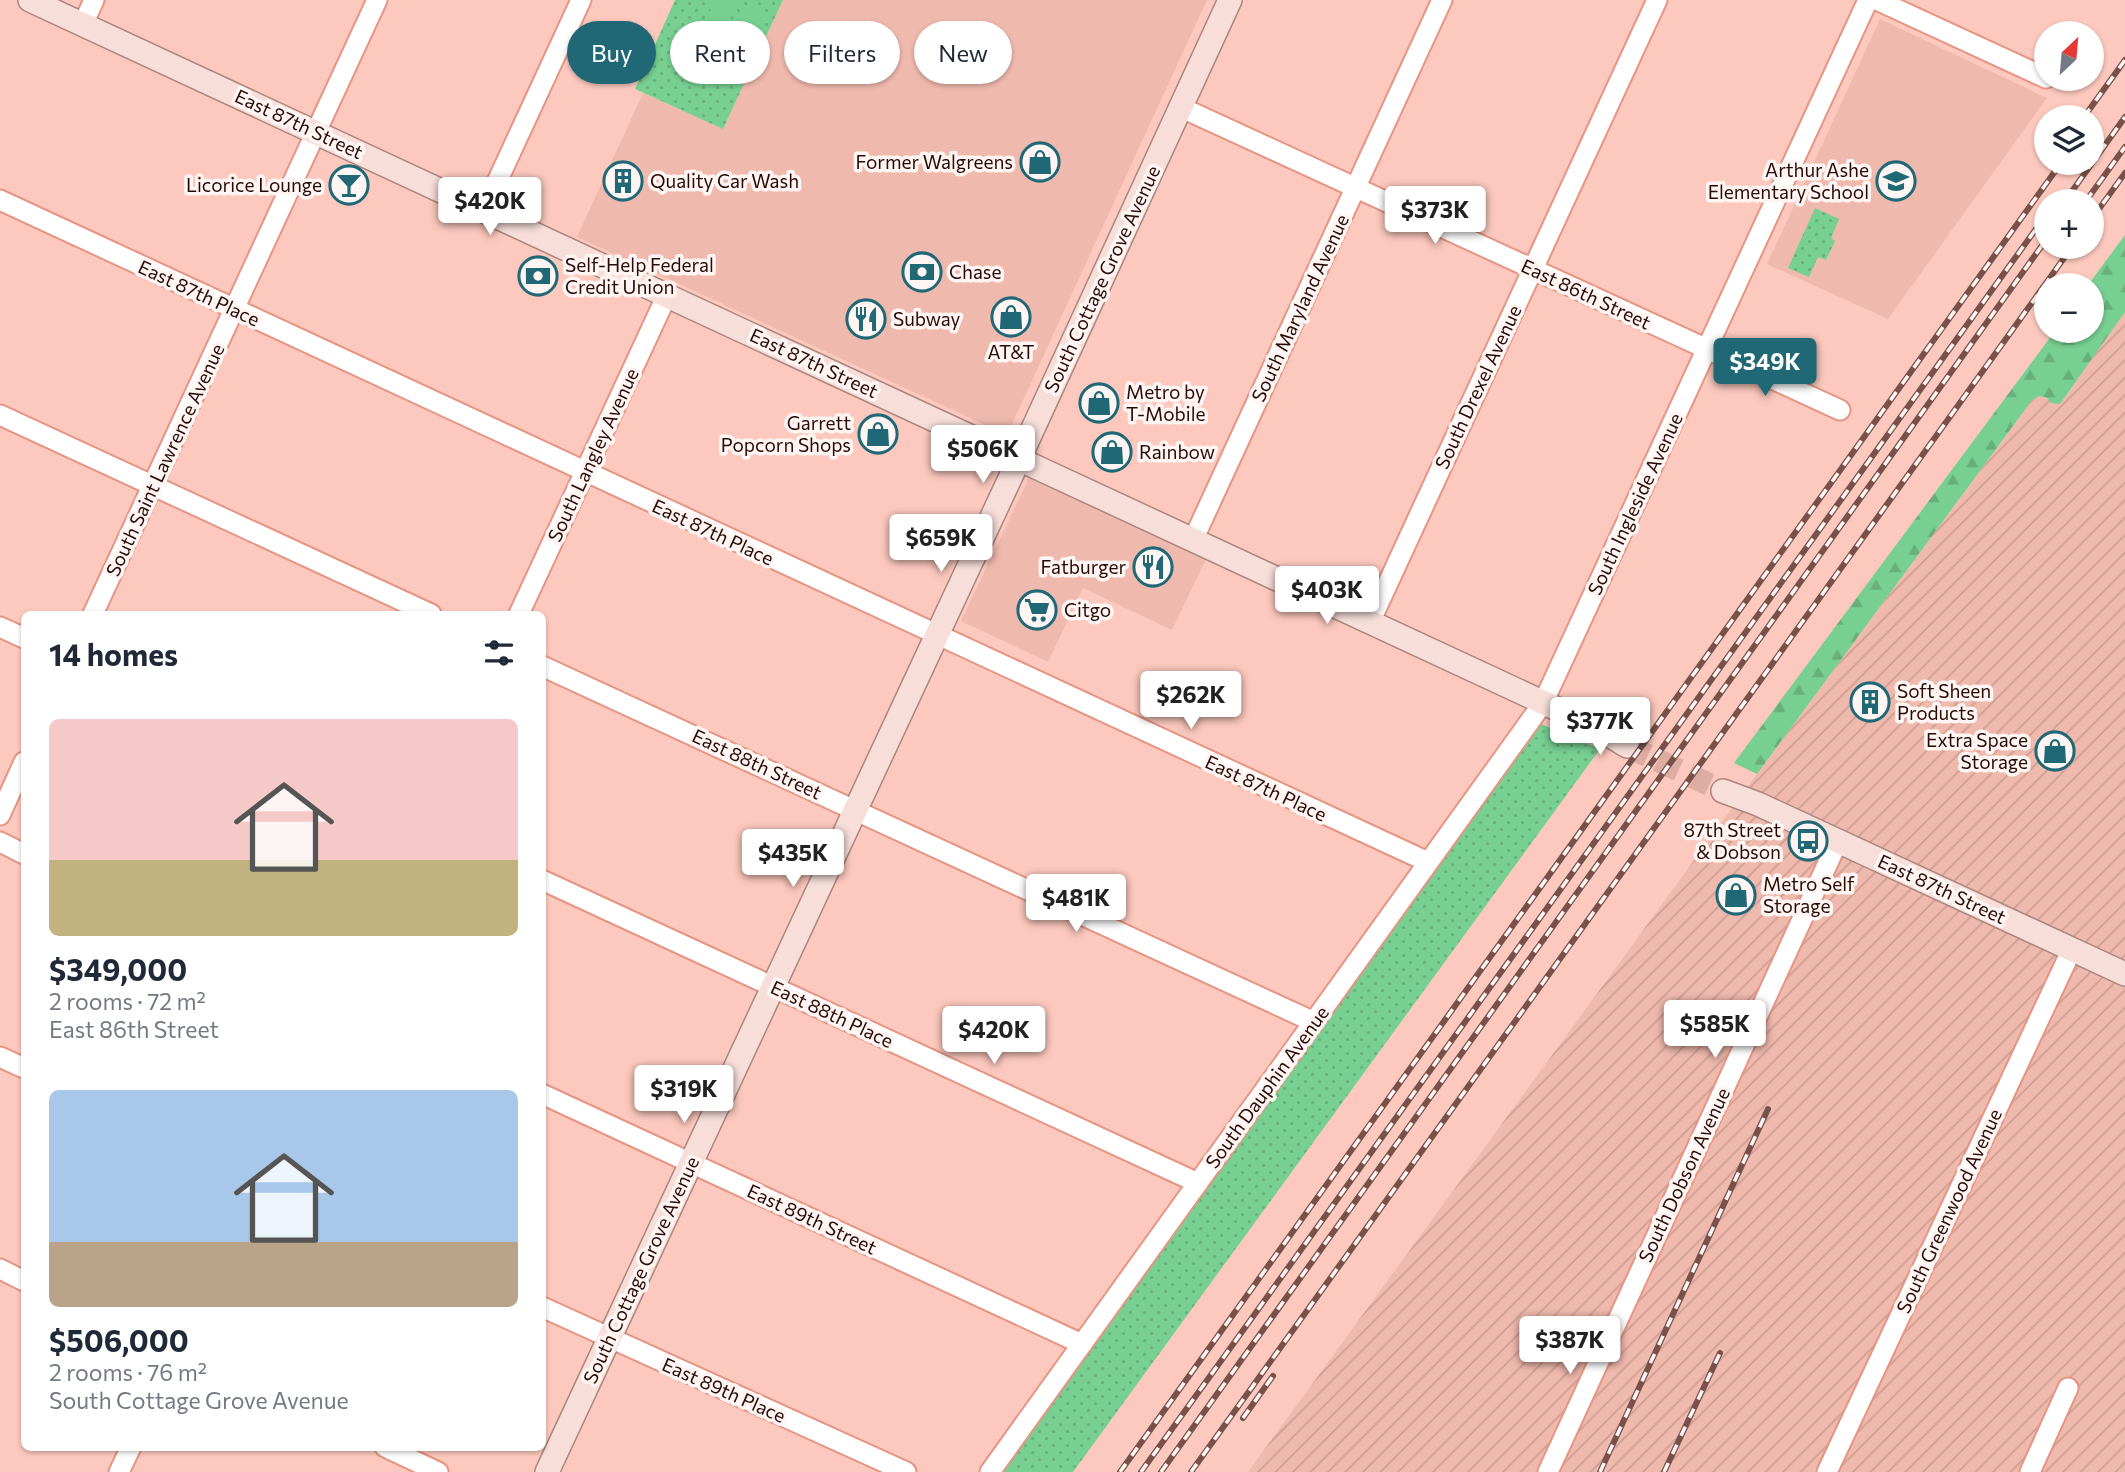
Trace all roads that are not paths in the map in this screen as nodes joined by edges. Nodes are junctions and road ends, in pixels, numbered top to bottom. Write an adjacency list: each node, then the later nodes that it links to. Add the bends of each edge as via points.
1 (30, 0): 10 (main road, East 87th Street)
2 (94, 0): 10 (street)
3 (377, 0): 13 (street, South Saint Lawrence Avenue)
4 (581, 0): 16 (street)
5 (1230, 0): 12 (main road, South Cottage Grove Avenue)
6 (1442, 0): 14 (street, South Maryland Avenue)
7 (1657, 0): 17 (street, South Drexel Avenue)
8 (1868, 0): 20 (street, South Ingleside Avenue)
9 (1877, 0): 11 (street)
10 (83, 24): 13 (main road, East 87th Street)
11 (2034, 72)
12 (1180, 107): 14 (street, East 86th Street); 23 (main road, South Cottage Grove Avenue)
13 (316, 132): 16 (main road, East 87th Street); 19 (street, South Saint Lawrence Avenue)
14 (1356, 187): 17 (street, East 86th Street); 26 (street, South Maryland Avenue)
15 (0, 200): 19 (street, East 87th Place)
16 (484, 210): 18 (main road, East 87th Street)
17 (1533, 269): 20 (street, East 86th Street); 30 (street, South Drexel Avenue)
18 (667, 295): 23 (main road, East 87th Street); 24 (street, South Langley Avenue)
19 (234, 310): 24 (street, East 87th Place); 25 (street, South Saint Lawrence Avenue)
20 (1707, 349): 21 (street, East 86th Street); 35 (street, South Ingleside Avenue)
21 (1840, 410)
22 (0, 415): 25 (street)
23 (1020, 458): 26 (main road, East 87th Street); 32 (main road, South Cottage Grove Avenue)
24 (585, 473): 29 (street, South Langley Avenue); 32 (street, East 87th Place)
25 (152, 486): 27 (street, South Saint Lawrence Avenue); 28 (street)
26 (1193, 540): 30 (main road, East 87th Street)
27 (94, 611)
28 (424, 611)
29 (520, 611)
30 (1370, 622): 35 (main road, East 87th Street)
31 (0, 627): 33 (street)
32 (937, 635): 39 (main road, South Cottage Grove Avenue); 44 (street, East 87th Place)
33 (21, 637)
34 (546, 668): 39 (street, East 88th Street)
35 (1543, 703): 36 (main road, East 87th Street, via 1596,727 1618,729); 44 (street, South Dauphin Avenue)
36 (1630, 741)
37 (21, 769): 40 (street)
38 (1726, 787): 41 (main road, East 87th Street)
39 (854, 810): 48 (main road, South Cottage Grove Avenue); 49 (street, East 88th Street)
40 (0, 815)
41 (1838, 841): 46 (main road, East 87th Street); 68 (street, South Dobson Avenue)
42 (0, 842): 43 (street)
43 (21, 852)
44 (1428, 862): 49 (street, South Dauphin Avenue)
45 (546, 882): 48 (street, East 88th Place)
46 (2072, 950): 47 (main road, East 87th Street); 69 (street, South Greenwood Avenue)
47 (2125, 974)
48 (772, 986): 53 (main road, South Cottage Grove Avenue); 54 (street, East 88th Place)
49 (1314, 1022): 54 (street, South Dauphin Avenue)
50 (0, 1056): 51 (street)
51 (21, 1066)
52 (546, 1096): 53 (street, East 89th Street)
53 (691, 1163): 58 (main road, South Cottage Grove Avenue); 59 (street, East 89th Street)
54 (1198, 1183): 59 (street, South Dauphin Avenue)
55 (0, 1269): 56 (street)
56 (21, 1280)
57 (546, 1309): 58 (street, East 89th Place)
58 (609, 1338): 65 (main road, South Cottage Grove Avenue); 66 (street, East 89th Place)
59 (1082, 1344): 67 (street, South Dauphin Avenue)
60 (2068, 1388): 70 (street)
61 (129, 1451): 63 (street)
62 (393, 1451): 64 (street)
63 (119, 1472)
64 (438, 1472)
65 (547, 1472)
66 (906, 1472)
67 (990, 1472)
68 (1548, 1472)
69 (1827, 1472)
70 (2030, 1472)

